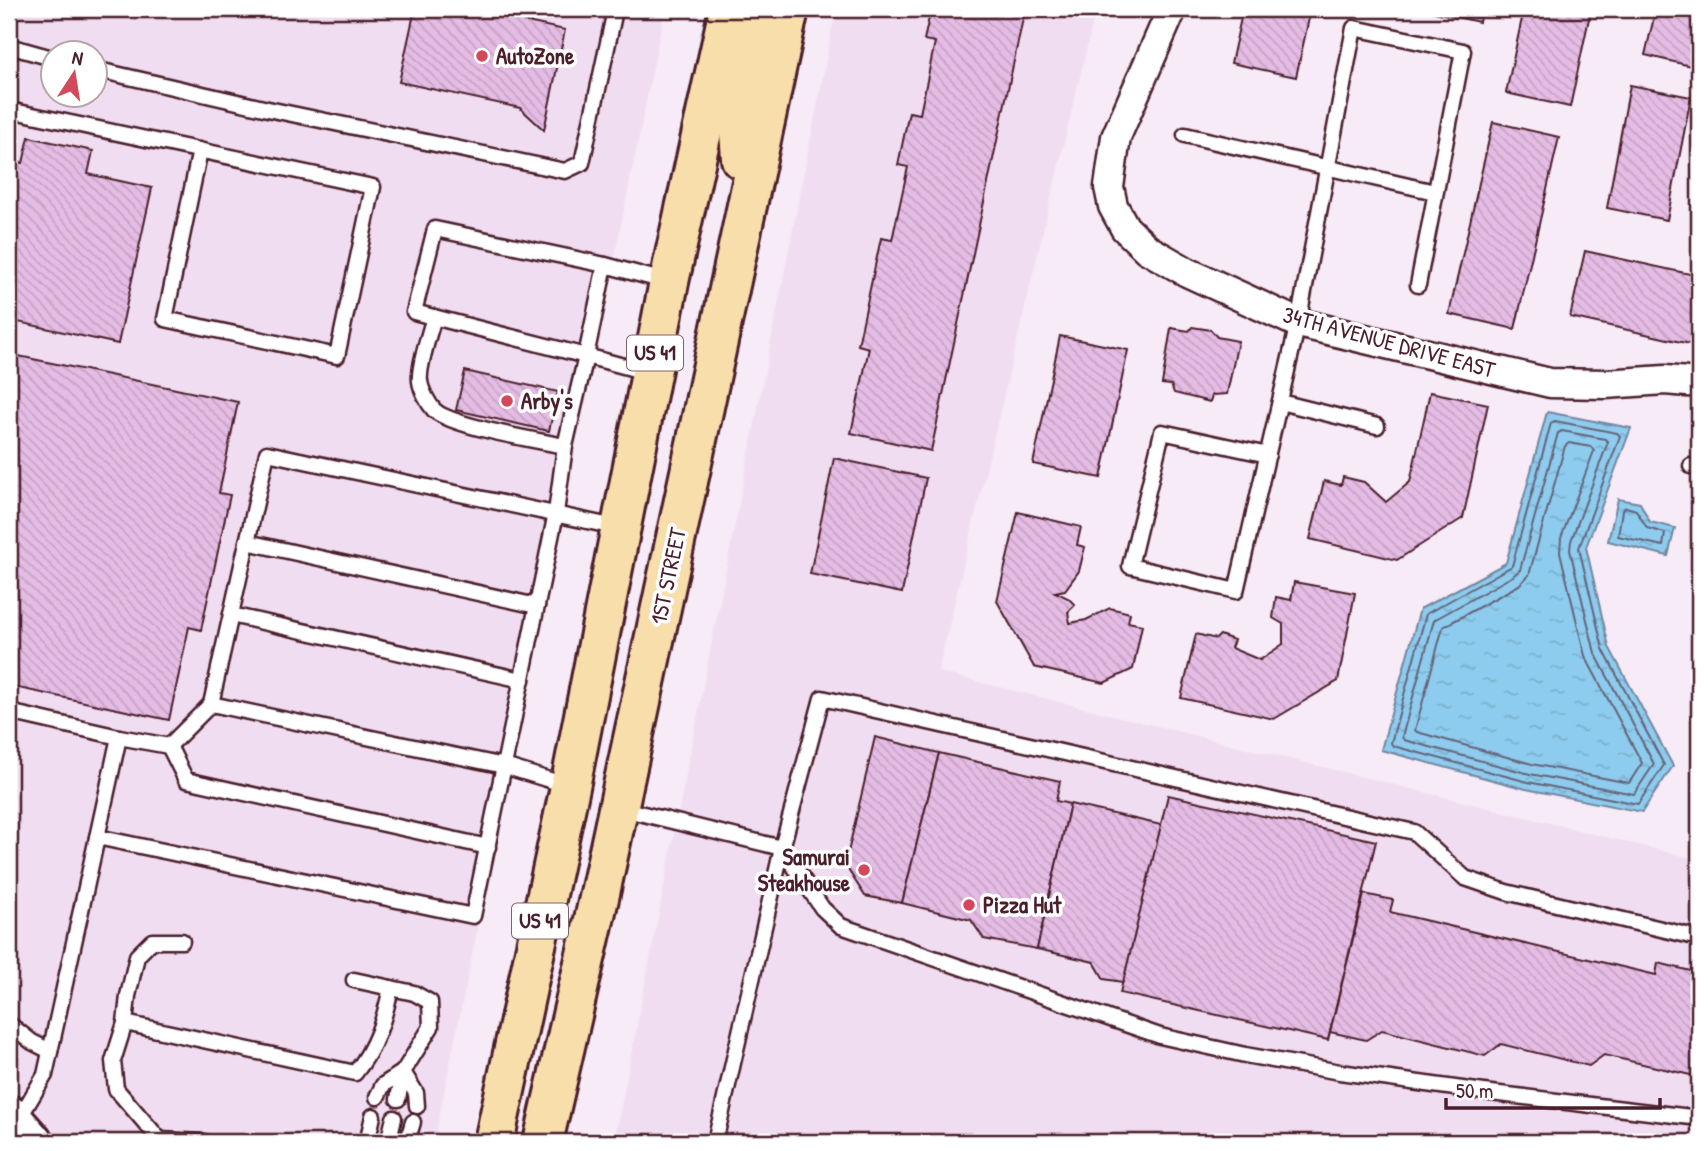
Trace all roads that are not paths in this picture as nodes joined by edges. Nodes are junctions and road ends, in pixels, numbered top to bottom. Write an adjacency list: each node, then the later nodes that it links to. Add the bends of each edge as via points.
1 (617, 9): 8 (lane, via 582,163 565,172)
2 (729, 9): 16 (main road, US 41)
3 (759, 9): 14 (main road, via 738,116)
4 (789, 9): 14 (main road, 1ST STREET / US 41)
5 (1172, 9): 19 (street, 34TH AVENUE DRIVE EAST, via 1116,137 1109,187 1113,206 1125,228 1147,249)
6 (9, 46): 7 (lane)
7 (38, 54)
8 (108, 72)
9 (9, 110): 11 (lane)
10 (1185, 135): 12 (lane)
11 (200, 150): 11 (lane, via 373,187 337,356 165,319)
12 (1327, 169): 13 (lane); 13 (lane, via 1354,28 1450,48 1463,51); 19 (lane)
13 (1435, 192): 17 (lane)
14 (745, 210): 39 (main road, 1ST STREET / US 41)
15 (605, 265): 16 (lane); 18 (lane, via 435,229 414,312); 20 (lane)
16 (669, 282): 21 (main road, US 41)
17 (1418, 285)
18 (434, 317): 20 (lane); 25 (lane, via 419,380 436,411 457,421)
19 (1298, 323): 22 (street, 34TH AVENUE DRIVE EAST, via 1550,383); 23 (lane)
20 (586, 356): 21 (lane); 25 (lane)
21 (651, 373): 28 (main road, US 41)
22 (1699, 383)
23 (1280, 402): 24 (lane); 26 (lane)
24 (1377, 426)
25 (565, 446): 27 (lane)
26 (1268, 454): 26 (lane, via 1236,591 1130,566 1162,432)
27 (556, 513): 28 (lane); 29 (lane, via 267,453); 30 (lane)
28 (622, 529): 38 (main road, US 41)
29 (247, 542): 30 (lane); 31 (lane)
30 (537, 606): 32 (lane)
31 (231, 615): 32 (lane); 33 (lane)
32 (522, 680): 37 (lane)
33 (211, 704): 36 (lane); 37 (lane)
34 (9, 712): 35 (lane)
35 (119, 737): 36 (lane); 40 (lane)
36 (169, 746): 41 (lane, via 186,780)
37 (505, 766): 38 (lane); 41 (lane)
38 (570, 787): 64 (main road, US 41)
39 (618, 808): 42 (lane); 65 (main road, 1ST STREET / US 41)
40 (97, 837): 41 (lane, via 474,916); 49 (lane)
41 (488, 847)
42 (782, 848): 43 (lane, via 822,698 1414,832 1465,877 1506,892); 56 (lane, via 822,908 841,926 1160,1036 1340,1072); 66 (lane)
43 (1699, 938)
44 (182, 942): 47 (lane, via 152,941 137,956)
45 (354, 980): 46 (lane)
46 (391, 988): 47 (lane, via 383,1024 368,1058 355,1073); 50 (lane, via 430,1002 430,1027)
47 (125, 1023): 59 (lane, via 113,1061 116,1089)
48 (9, 1024): 49 (lane)
49 (50, 1051): 58 (lane, via 45,1075)
50 (403, 1072): 51 (lane, via 383,1085); 52 (lane); 53 (lane, via 416,1093)
51 (377, 1097)
52 (398, 1099)
53 (417, 1106)
54 (373, 1116): 61 (lane, via 369,1134)
55 (394, 1118): 62 (lane)
56 (1699, 1118)
57 (413, 1122): 63 (lane)
58 (19, 1127)
59 (159, 1142): 60 (lane)
60 (204, 1142)
61 (373, 1142)
62 (388, 1142)
63 (407, 1142)
64 (494, 1142)
65 (543, 1142)
66 (715, 1142)

